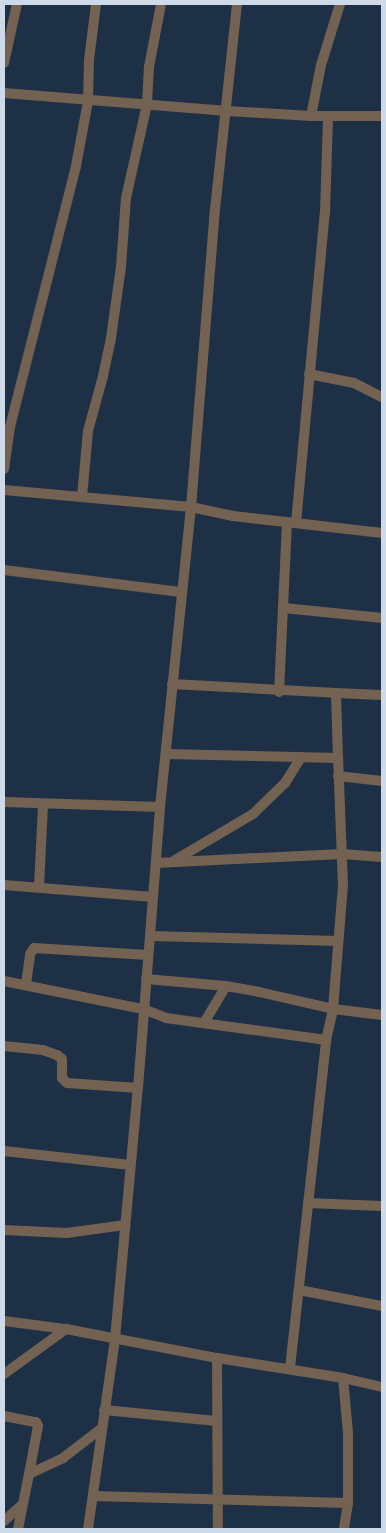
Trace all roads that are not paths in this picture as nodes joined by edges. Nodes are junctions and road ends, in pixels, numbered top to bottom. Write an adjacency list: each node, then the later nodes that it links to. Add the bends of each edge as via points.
1 (17, 4): 6 (street)
2 (96, 4): 8 (street)
3 (162, 4): 9 (street, via 149,68)
4 (237, 4): 10 (street)
5 (340, 4): 11 (street, via 320,66)
6 (4, 63)
7 (4, 93): 8 (street)
8 (88, 101): 9 (street); 16 (street, via 67,206 12,418)
9 (147, 104): 10 (street); 18 (street, via 126,198 121,267 103,376 88,431)
10 (227, 111): 11 (street); 19 (street, via 214,220)
11 (311, 116): 12 (street)
12 (328, 116): 13 (street); 14 (street, via 325,213)
13 (382, 116)
14 (309, 374): 15 (street, via 354,383); 20 (street)
15 (381, 395)
16 (4, 469)
17 (4, 490): 18 (street)
18 (82, 497): 19 (street)
19 (191, 507): 20 (street); 23 (street)
20 (292, 523): 21 (street); 24 (street)
21 (382, 533)
22 (4, 570): 23 (street)
23 (182, 592): 26 (street)
24 (284, 608): 25 (street); 27 (street)
25 (382, 618)
26 (172, 684): 27 (street); 30 (street)
27 (279, 692): 28 (street)
28 (336, 693): 29 (street); 32 (street)
29 (382, 695)
30 (166, 754): 31 (street); 37 (street)
31 (302, 757): 32 (street); 40 (street, via 284,783 253,814)
32 (338, 758): 33 (street)
33 (338, 776): 34 (street); 38 (street)
34 (382, 781)
35 (4, 802): 36 (street)
36 (43, 804): 37 (street); 43 (street)
37 (160, 807): 41 (street)
38 (342, 854): 39 (street); 40 (street); 46 (street)
39 (382, 858)
40 (171, 862): 41 (street)
41 (156, 863): 44 (street)
42 (4, 885): 43 (street)
43 (39, 887): 44 (street)
44 (153, 897): 45 (street)
45 (150, 936): 46 (street); 47 (street)
46 (338, 941): 53 (street)
47 (148, 955): 48 (street); 50 (street, via 34,948 30,954)
48 (146, 979): 51 (street); 52 (street)
49 (4, 981): 50 (street)
50 (26, 984): 52 (street)
51 (226, 986): 53 (street); 55 (street)
52 (143, 1009): 55 (street, via 166,1018); 58 (street)
53 (332, 1009): 54 (street); 56 (street)
54 (382, 1015)
55 (204, 1024): 56 (street)
56 (326, 1040): 61 (street)
57 (4, 1046): 58 (street, via 43,1050 57,1055 62,1059 62,1078 68,1083)
58 (138, 1088): 60 (street)
59 (4, 1151): 60 (street)
60 (130, 1165): 63 (street)
61 (308, 1203): 62 (street); 65 (street)
62 (382, 1206)
63 (125, 1225): 64 (street, via 68,1233); 69 (street)
64 (4, 1230)
65 (299, 1290): 66 (street); 71 (street)
66 (382, 1306)
67 (4, 1321): 68 (street)
68 (66, 1330): 69 (street); 72 (street)
69 (115, 1339): 70 (street); 75 (street)
70 (217, 1358): 71 (street); 77 (street)
71 (290, 1368): 73 (street)
72 (4, 1374)
73 (343, 1378): 74 (street); 82 (street, via 347,1412)
74 (382, 1387)
75 (104, 1410): 77 (street); 78 (street)
76 (4, 1416): 79 (street, via 36,1422 38,1426)
77 (216, 1421): 81 (street)
78 (102, 1428): 79 (street, via 63,1458); 80 (street)
79 (30, 1474): 83 (street)
80 (93, 1496): 81 (street); 86 (street)
81 (218, 1500): 82 (street); 87 (street)
82 (348, 1503): 88 (street)
83 (22, 1504): 84 (street); 85 (street)
84 (4, 1521)
85 (18, 1529)
86 (88, 1529)
87 (218, 1529)
88 (344, 1529)

